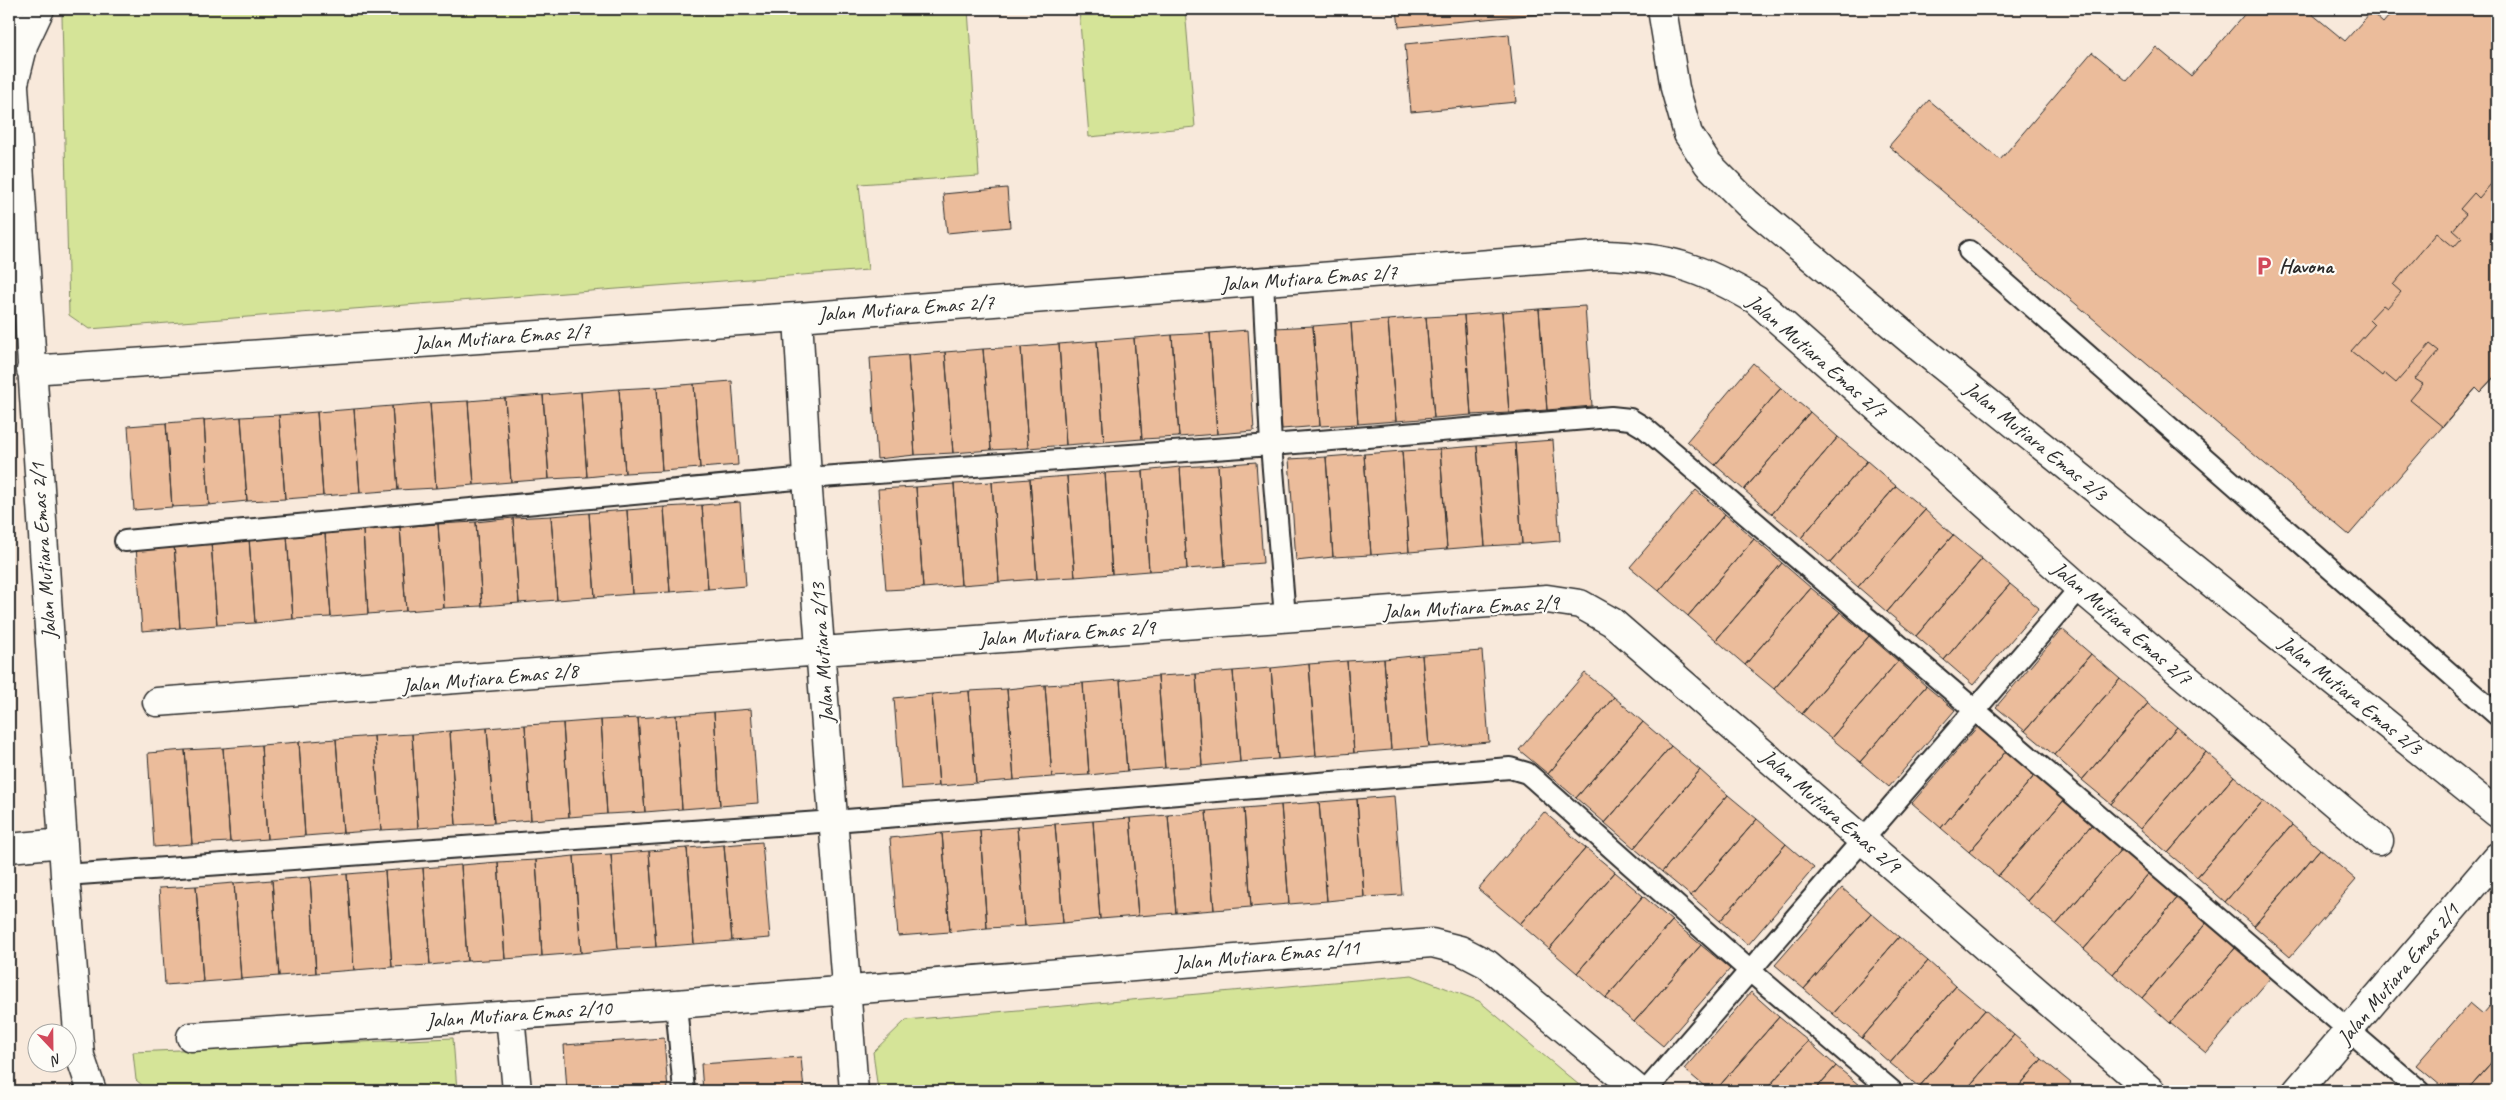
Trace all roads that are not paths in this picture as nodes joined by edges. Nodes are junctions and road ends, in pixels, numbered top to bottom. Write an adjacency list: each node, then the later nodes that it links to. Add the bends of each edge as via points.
1 (9, 9): 4 (street, Jalan Mutiara Emas 2/1)
2 (40, 9): 4 (street)
3 (1662, 9): 18 (street, Jalan Mutiara Emas 2/3, via 1675,88 1688,134 1708,164 1747,203 1921,348)
4 (12, 73): 8 (street, Jalan Mutiara Emas 2/1)
5 (1969, 251): 17 (lane)
6 (1264, 281): 7 (street, Jalan Mutiara Emas 2/7); 9 (lane); 12 (street, Jalan Mutiara Emas 2/7, via 1606,255 1640,256 1698,269 1724,280 1756,300)
7 (798, 317): 8 (street, Jalan Mutiara Emas 2/7); 10 (street, Jalan Mutiara 2/13)
8 (31, 370): 22 (street, Jalan Mutiara Emas 2/1)
9 (1271, 445): 10 (lane); 13 (lane); 16 (lane, via 1611,417 1630,419 1645,428)
10 (808, 478): 11 (lane); 14 (street, Jalan Mutiara 2/13)
11 (126, 540)
12 (2080, 588): 16 (lane); 21 (street, Jalan Mutiara Emas 2/7)
13 (1285, 617): 14 (street, Jalan Mutiara Emas 2/9); 20 (street, Jalan Mutiara Emas 2/9, via 1547,599 1580,604 1612,622)
14 (822, 651): 15 (street, Jalan Mutiara Emas 2/8); 19 (street, Jalan Mutiara 2/13)
15 (157, 702)
16 (1976, 710): 20 (lane); 30 (lane)
17 (2497, 715)
18 (2497, 813)
19 (834, 821): 25 (lane); 26 (lane, via 1510,768 1527,773); 27 (street, Jalan Mutiara 2/13)
20 (1864, 839): 26 (lane); 39 (street, Jalan Mutiara Emas 2/9)
21 (2379, 841)
22 (63, 843): 23 (street); 25 (street, Jalan Mutiara Emas 2/1)
23 (9, 848)
24 (2497, 857): 30 (street, Jalan Mutiara Emas 2/1)
25 (65, 875): 32 (street, Jalan Mutiara Emas 2/1, via 80,1056)
26 (1750, 971): 37 (lane); 38 (lane)
27 (846, 989): 28 (street, Jalan Mutiara Emas 2/10); 35 (street, Jalan Mutiara 2/13); 36 (street, Jalan Mutiara Emas 2/11, via 1432,943 1460,950 1487,964)
28 (676, 1004): 29 (street, Jalan Mutiara Emas 2/10); 34 (lane)
29 (510, 1015): 31 (street, Jalan Mutiara Emas 2/10); 33 (street)
30 (2350, 1031): 40 (street, Jalan Mutiara Emas 2/1); 41 (lane)
31 (192, 1037)
32 (92, 1091)
33 (517, 1091)
34 (684, 1091)
35 (854, 1091)
36 (1639, 1091)
37 (1646, 1091)
38 (1892, 1091)
39 (2151, 1091)
40 (2297, 1091)
41 (2420, 1091)

